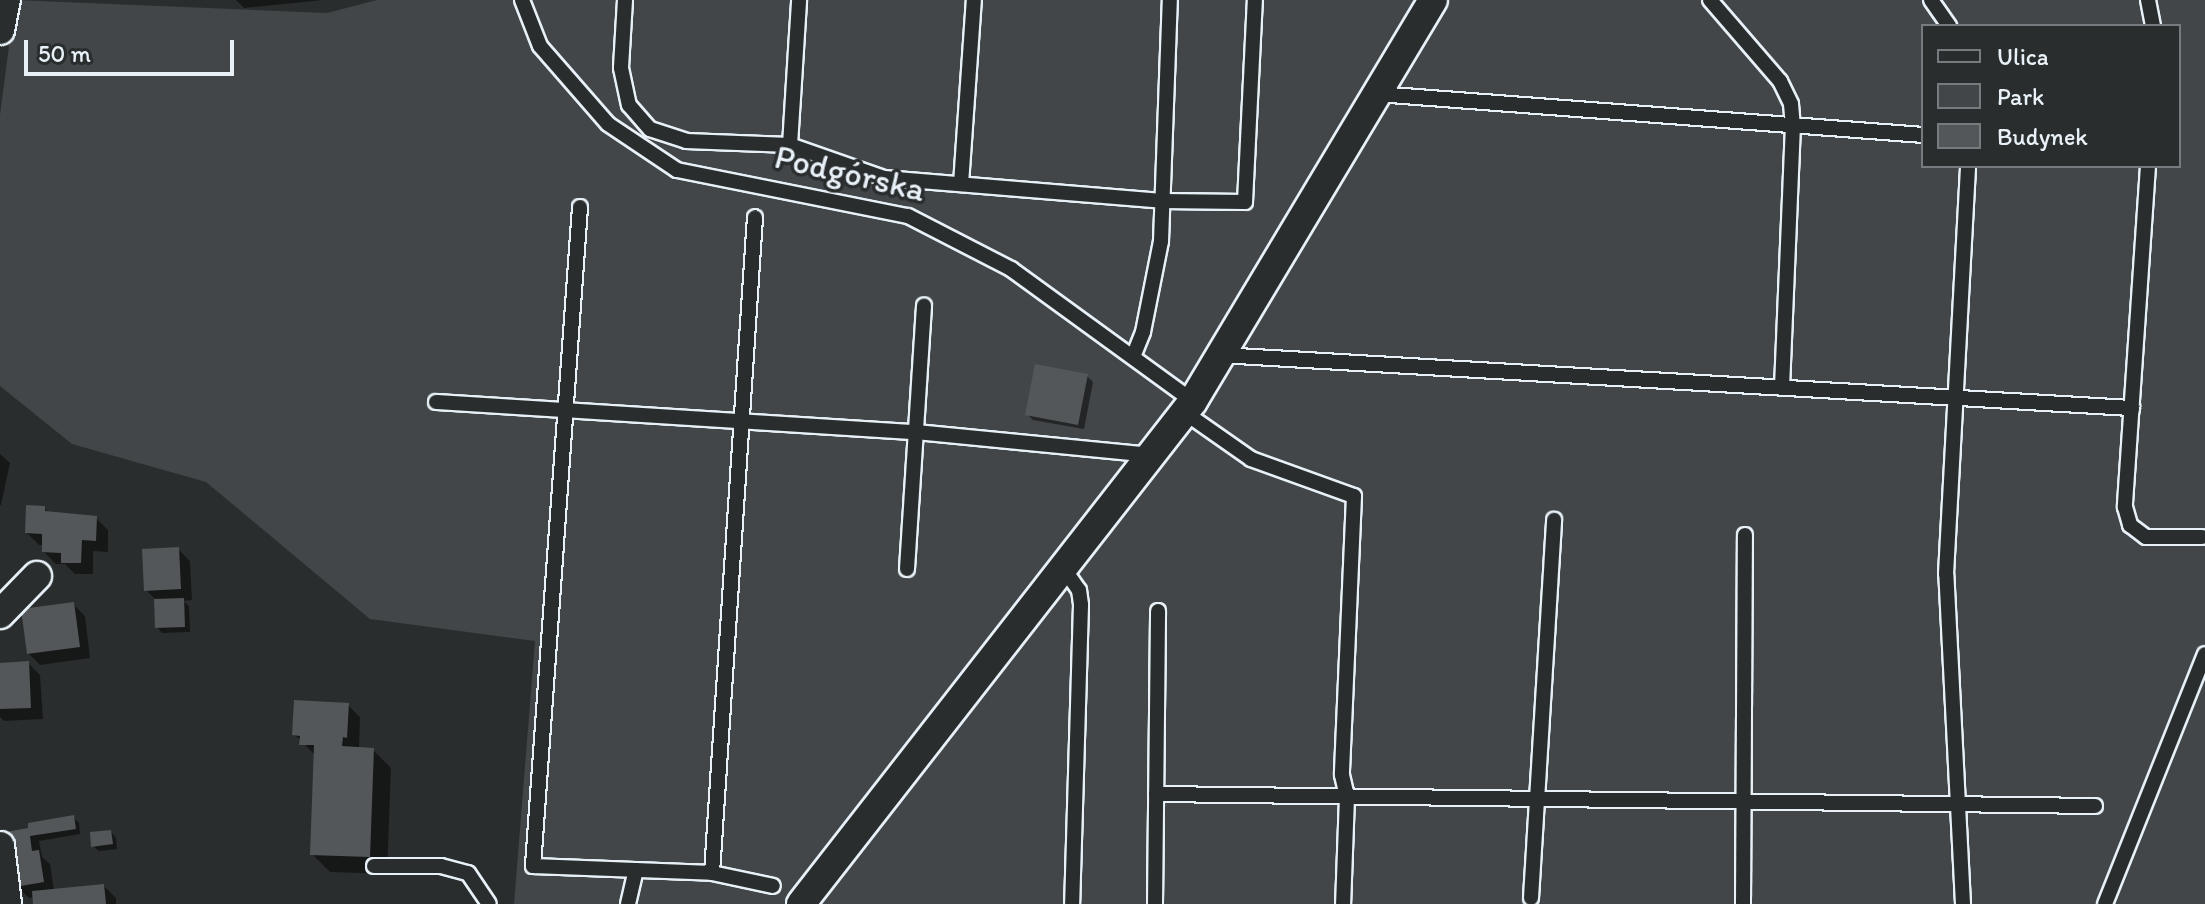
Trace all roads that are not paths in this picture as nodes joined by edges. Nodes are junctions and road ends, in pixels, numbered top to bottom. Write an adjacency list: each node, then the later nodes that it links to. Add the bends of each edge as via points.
1 (6, 0): 14 (street)
2 (522, 0): 27 (lane, Podgórska, via 540,46 608,124 677,170 908,216 1011,269)
3 (625, 0): 18 (lane, via 621,68 629,105 650,129 686,141)
4 (799, 0): 18 (lane)
5 (974, 0): 21 (lane)
6 (1170, 0): 22 (lane)
7 (1255, 0): 22 (lane, via 1245,202)
8 (1433, 0): 15 (street)
9 (1710, 0): 16 (lane, via 1780,81 1791,104)
10 (1931, 0): 12 (lane)
11 (2148, 0): 13 (lane)
12 (1948, 24)
13 (2153, 24)
14 (0, 30)
15 (1376, 94): 16 (lane); 26 (street)
16 (1793, 125): 17 (lane); 28 (lane)
17 (1921, 135)
18 (790, 145): 21 (lane, via 884,178)
19 (1968, 168): 29 (lane)
20 (2148, 168): 32 (lane)
21 (961, 184): 22 (lane)
22 (1162, 201): 27 (lane, via 1161,241)
23 (580, 207): 33 (lane)
24 (755, 217): 34 (lane)
25 (924, 306): 35 (lane)
26 (1220, 355): 28 (lane); 31 (street)
27 (1133, 357): 31 (lane, Podgórska)
28 (1782, 388): 29 (lane)
29 (1955, 398): 32 (lane); 50 (lane, via 1946,574)
30 (436, 402): 33 (lane)
31 (1188, 406): 36 (street); 47 (lane, Podgórska, via 1251,459 1354,496 1342,775)
32 (2132, 408): 39 (lane, via 2125,507 2130,525 2146,537)
33 (566, 410): 34 (lane); 54 (lane, via 533,866)
34 (741, 421): 35 (lane); 55 (lane)
35 (916, 432): 36 (lane); 41 (lane)
36 (1149, 455): 40 (street)
37 (1554, 520): 48 (lane)
38 (1745, 535): 49 (lane)
39 (2202, 537)
40 (1062, 566): 61 (street); 62 (lane, via 1079,590 1081,605)
41 (907, 569)
42 (37, 576): 44 (street)
43 (1158, 611): 46 (lane)
44 (0, 614)
45 (2205, 654): 67 (lane)
46 (1156, 794): 47 (lane); 63 (lane)
47 (1347, 797): 48 (lane); 64 (lane)
48 (1536, 799): 49 (lane); 57 (lane)
49 (1744, 802): 50 (lane); 65 (lane)
50 (1958, 805): 51 (lane); 66 (lane)
51 (2095, 806)
52 (0, 846): 58 (street)
53 (374, 866): 59 (lane, via 441,866 468,873)
54 (636, 870): 55 (lane); 60 (lane)
55 (712, 873): 56 (lane)
56 (773, 886)
57 (1531, 898)
58 (7, 904)
59 (489, 904)
60 (628, 904)
61 (801, 904)
62 (1072, 904)
63 (1155, 904)
64 (1343, 904)
65 (1743, 904)
66 (1963, 904)
67 (2105, 904)

